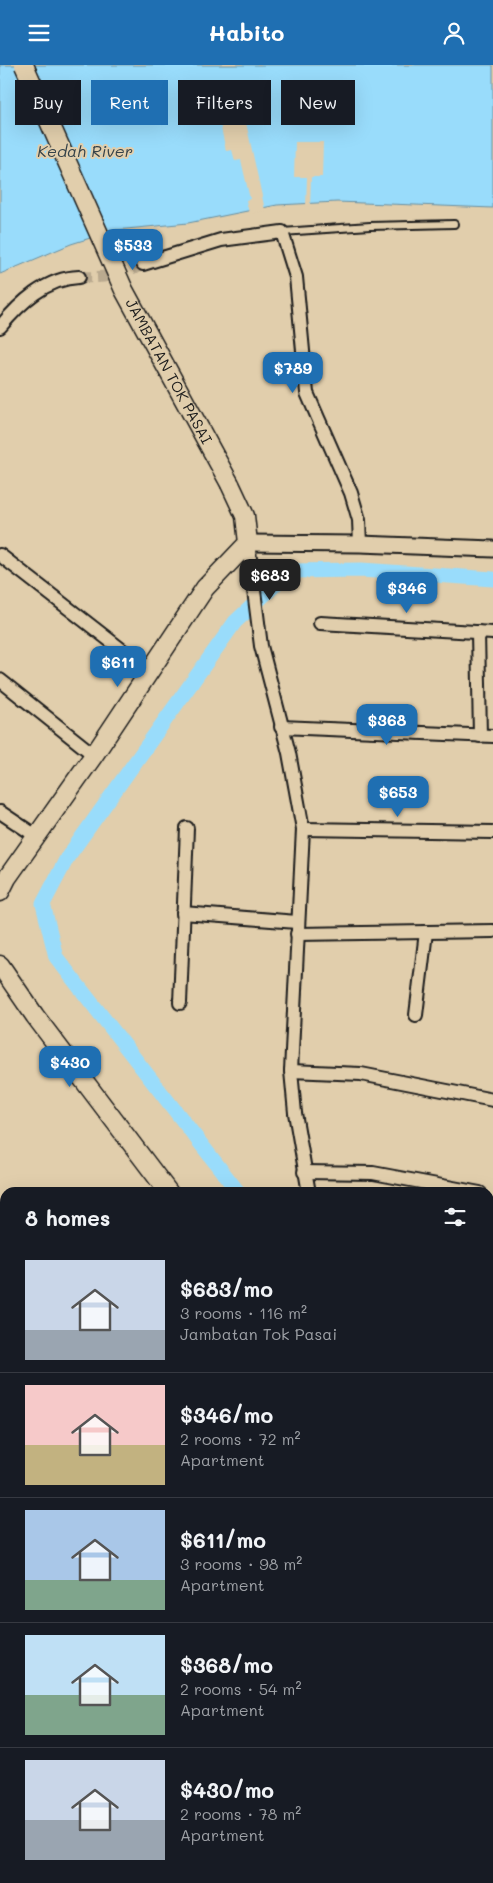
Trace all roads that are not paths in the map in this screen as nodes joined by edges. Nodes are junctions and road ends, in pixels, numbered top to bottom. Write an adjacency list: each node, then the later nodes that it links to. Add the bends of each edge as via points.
1 (24, 65): 9 (main road, JAMBATAN TOK PASAI, bridge, via 124,290 245,516)
2 (454, 224): 3 (lane)
3 (282, 232): 4 (street, via 221,240); 7 (street, via 296,277 307,393 352,493 359,520)
4 (143, 264)
5 (79, 277): 6 (street, via 62,279 34,294 20,304)
6 (0, 327)
7 (360, 544): 8 (street); 9 (street)
8 (493, 549)
9 (250, 551): 14 (main road, via 205,588); 16 (street, via 261,646)
10 (0, 555): 14 (street)
11 (320, 623): 12 (street)
12 (478, 632): 13 (street); 17 (street)
13 (493, 633)
14 (149, 671): 18 (main road)
15 (0, 680): 18 (street)
16 (281, 727): 17 (street); 21 (street)
17 (487, 736)
18 (94, 755): 23 (main road)
19 (0, 812): 23 (street)
20 (187, 827): 25 (street)
21 (303, 829): 22 (street); 26 (street)
22 (493, 833)
23 (36, 836): 24 (main road)
24 (2, 881)
25 (183, 913): 26 (street); 30 (street)
26 (297, 928): 28 (street); 32 (street)
27 (493, 931): 28 (street)
28 (426, 932): 31 (street)
29 (0, 965): 35 (main road)
30 (180, 1003)
31 (416, 1015)
32 (291, 1071): 33 (street, via 361,1075); 34 (street)
33 (493, 1100)
34 (304, 1172): 36 (street); 37 (street, via 373,1173)
35 (164, 1187)
36 (308, 1187)
37 (448, 1187)

